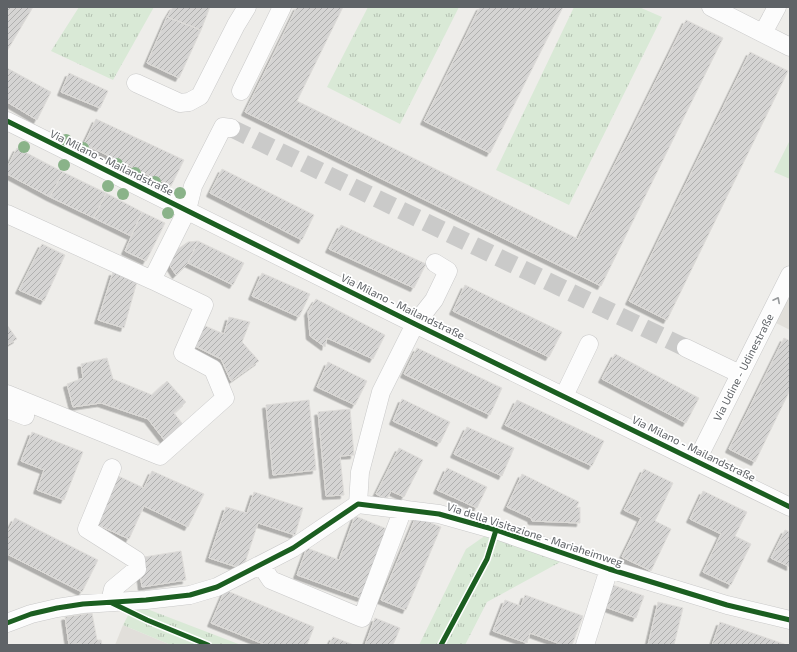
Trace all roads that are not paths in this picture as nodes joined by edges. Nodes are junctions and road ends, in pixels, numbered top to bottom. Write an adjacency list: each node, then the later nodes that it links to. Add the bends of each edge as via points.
1 (248, 7): 7 (street, via 236,25 200,96 189,102 180,103)
2 (282, 7): 8 (street)
3 (711, 7): 5 (street)
4 (776, 7): 5 (street)
5 (763, 33): 6 (street)
6 (790, 47)
7 (136, 83)
8 (241, 91)
9 (7, 121): 11 (street, Via Milano - Mailandstraße)
10 (227, 127): 11 (street, via 193,186)
11 (187, 210): 15 (street); 16 (street, Via Milano - Mailandstraße)
12 (7, 214): 15 (street)
13 (435, 263): 16 (street, via 448,271 434,300)
14 (790, 274): 19 (street, Via Udine - Udinestraße, one-way to 14)
15 (152, 280): 20 (street, via 204,305 183,353 213,369 225,398 160,456)
16 (415, 324): 21 (street, Via Milano - Mailandstraße); 26 (street, Via Milano - Mailandstraße, via 381,392 360,472)
17 (589, 344): 21 (street)
18 (686, 348): 19 (street)
19 (740, 374): 24 (street, Via Udine - Udinestraße)
20 (7, 394)
21 (564, 396): 24 (street, Via Milano - Mailandstraße)
22 (7, 409): 23 (street)
23 (25, 416)
24 (697, 460): 27 (street, Via Milano - Mailandstraße)
25 (112, 468): 31 (street, via 87,529 136,560 137,568 113,589)
26 (358, 504): 28 (street, Via della Visitazione - Mariaheimweg); 29 (street, via 293,548)
27 (790, 507)
28 (403, 509): 29 (street, via 362,618 271,580); 30 (street, Via della Visitazione - Mariaheimweg, via 439,514 490,528)
29 (261, 565): 31 (street, via 217,587 190,595)
30 (609, 569): 32 (street, Via della Visitazione - Mariaheimweg, via 727,605); 34 (street, Via della Visitazione - Mariaheimweg)
31 (110, 602): 33 (street, via 57,608)
32 (790, 620)
33 (7, 623)
34 (585, 645)

